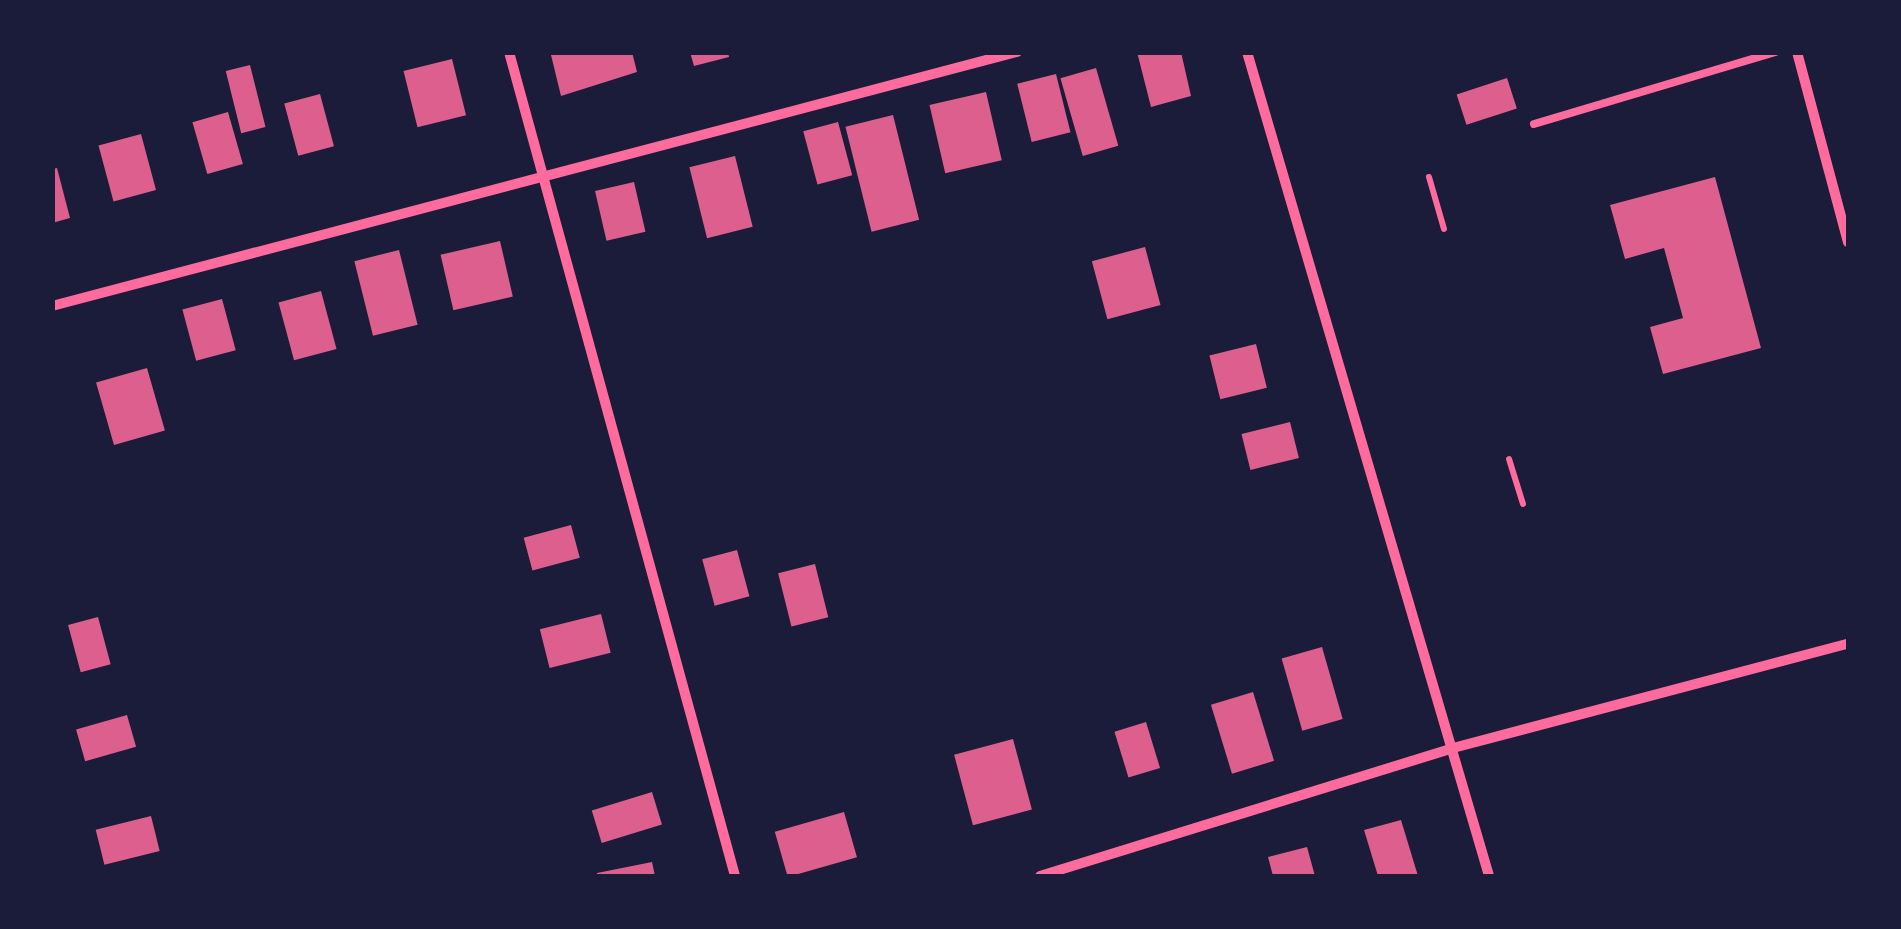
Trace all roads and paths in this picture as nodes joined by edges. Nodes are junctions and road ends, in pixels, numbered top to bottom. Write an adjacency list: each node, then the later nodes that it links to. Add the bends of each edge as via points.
1 (509, 52): 7 (street)
2 (1018, 52): 7 (street)
3 (1247, 52): 15 (street)
4 (1776, 52): 6 (lane)
5 (1798, 52): 10 (street)
6 (1534, 124)
7 (541, 172): 11 (street); 16 (street)
8 (1429, 177): 9 (path)
9 (1444, 230)
10 (1848, 242)
11 (52, 306)
12 (1509, 459): 13 (path)
13 (1523, 504)
14 (1848, 644): 15 (street)
15 (1453, 748): 17 (street); 18 (street)
16 (734, 876)
17 (1040, 876)
18 (1489, 876)

